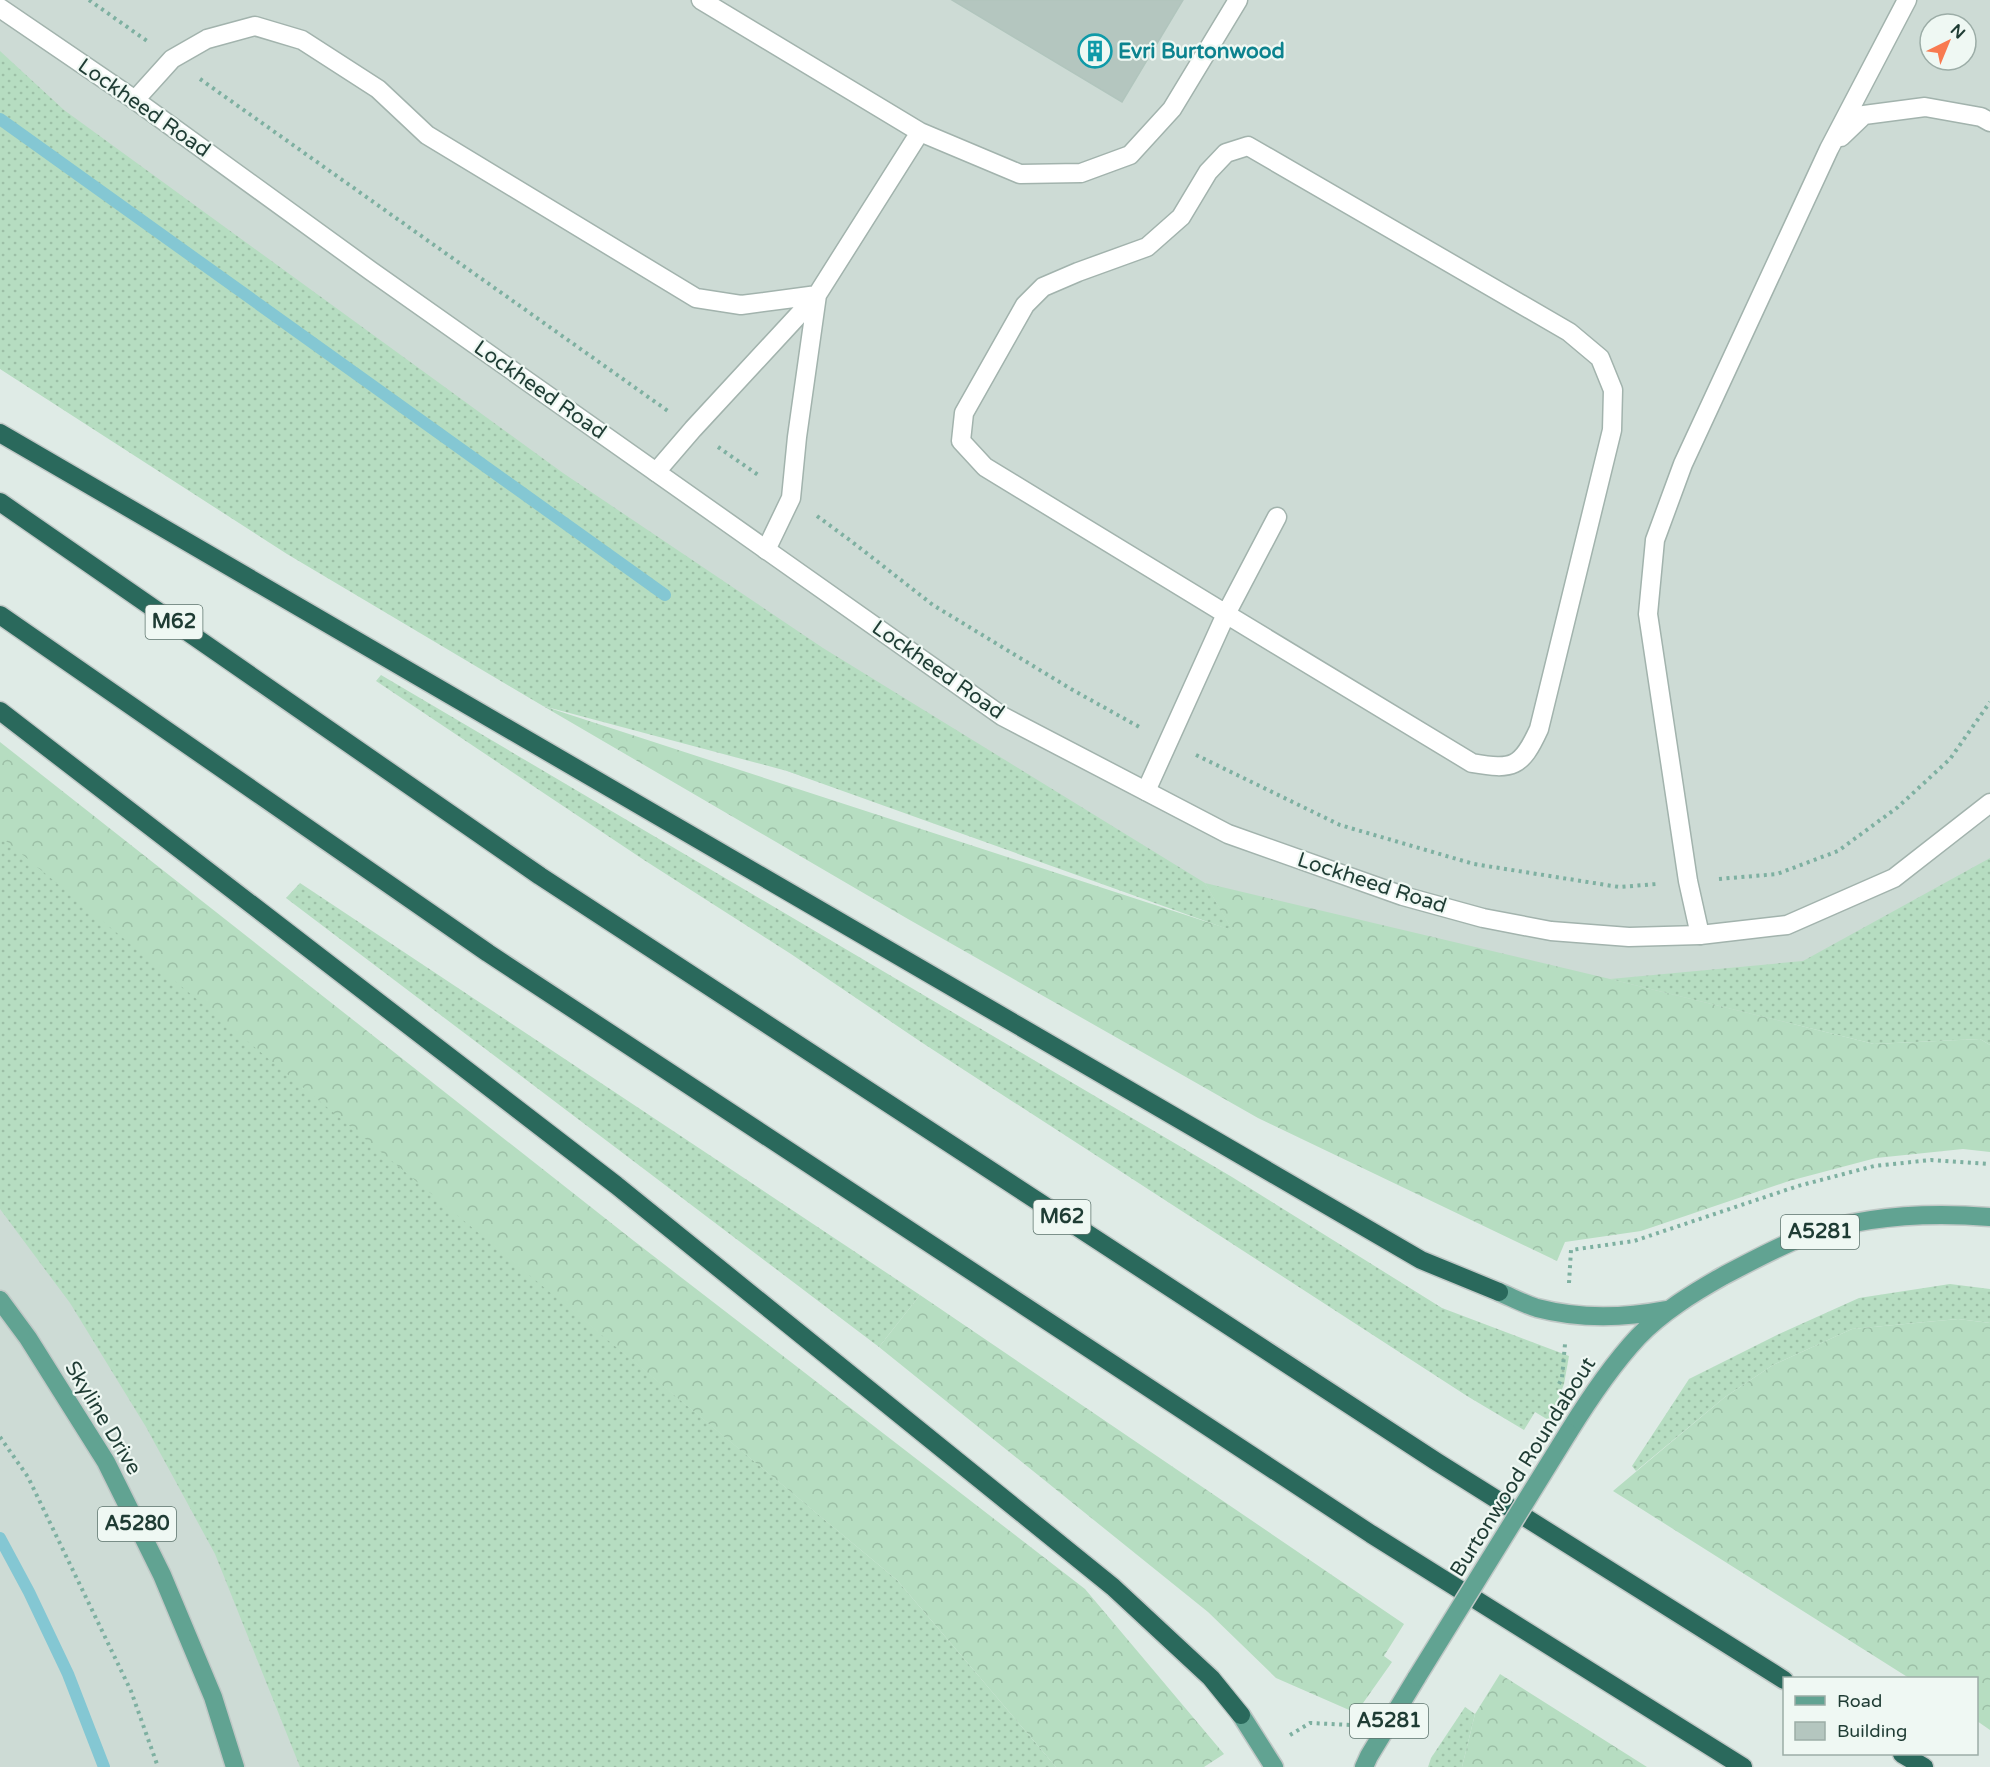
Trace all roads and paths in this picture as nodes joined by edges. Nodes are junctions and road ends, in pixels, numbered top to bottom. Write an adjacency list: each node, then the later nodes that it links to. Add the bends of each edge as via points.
1 (89, 0): 6 (path)
2 (701, 0): 10 (street)
3 (1238, 0): 10 (street, via 1172,109 1130,155 1081,173 1020,174)
4 (1907, 0): 11 (street)
5 (0, 8): 8 (street, Lockheed Road)
6 (132, 30)
7 (207, 84): 13 (path)
8 (135, 100): 12 (street, via 172,59 207,39 255,26 302,40 378,89 427,135 696,298 741,305); 15 (street, Lockheed Road)
9 (1990, 122): 11 (street, via 1925,107 1864,115)
10 (920, 132): 12 (street)
11 (1829, 149): 30 (street, via 1683,464 1655,540 1648,614 1688,881)
12 (817, 295): 13 (street); 16 (street)
13 (693, 429): 15 (street); 16 (path)
14 (0, 433): 34 (highway, via 1421,1260)
15 (656, 472): 19 (street, Lockheed Road)
16 (792, 498): 19 (street); 24 (path, via 933,605)
17 (0, 502): 38 (highway, M62, via 540,876 1437,1462)
18 (1277, 517): 20 (street)
19 (766, 550): 26 (street, Lockheed Road, via 1002,716)
20 (1226, 614): 20 (street, via 985,467 960,441 964,413 1025,305 1043,287 1147,247 1181,217 1208,172 1226,153 1248,146 1569,332 1600,358 1613,390 1612,430 1539,729 1529,751 1510,766 1472,763); 26 (street)
21 (0, 615): 47 (highway, via 498,959 1371,1534)
22 (1990, 702): 28 (path, via 1950,759 1898,807 1838,850)
23 (0, 711): 39 (highway, via 608,1178 773,1311 1113,1587 1211,1678)
24 (1134, 724)
25 (1199, 756): 29 (path, via 1340,825 1474,864)
26 (1146, 791): 30 (street, Lockheed Road, via 1228,834 1403,896 1483,918 1563,932 1629,937)
27 (1990, 803): 30 (street, Lockheed Road, via 1894,878 1787,925)
28 (1777, 874)
29 (1619, 887)
30 (1700, 935)
31 (1990, 1164): 33 (path, via 1931,1160 1874,1166 1798,1186 1634,1241)
32 (1990, 1216): 36 (main road, Burtonwood Roundabout / A5281, via 1896,1215 1805,1236 1757,1258)
33 (1571, 1251)
34 (1499, 1292): 36 (main road, via 1536,1308 1566,1314 1638,1315)
35 (0, 1300): 44 (main road, Skyline Drive / A5280, via 106,1462 162,1575 201,1666)
36 (1668, 1310): 46 (main road, Burtonwood Roundabout / A5281, bridge, via 1639,1336 1589,1399)
37 (0, 1437): 43 (path, via 28,1477 132,1691)
38 (1783, 1679)
39 (1240, 1715): 45 (main road)
40 (1310, 1723): 41 (path)
41 (1353, 1725)
42 (1904, 1755): 48 (highway)
43 (158, 1767)
44 (235, 1767)
45 (1274, 1767)
46 (1364, 1767)
47 (1743, 1767)
48 (1924, 1767)

